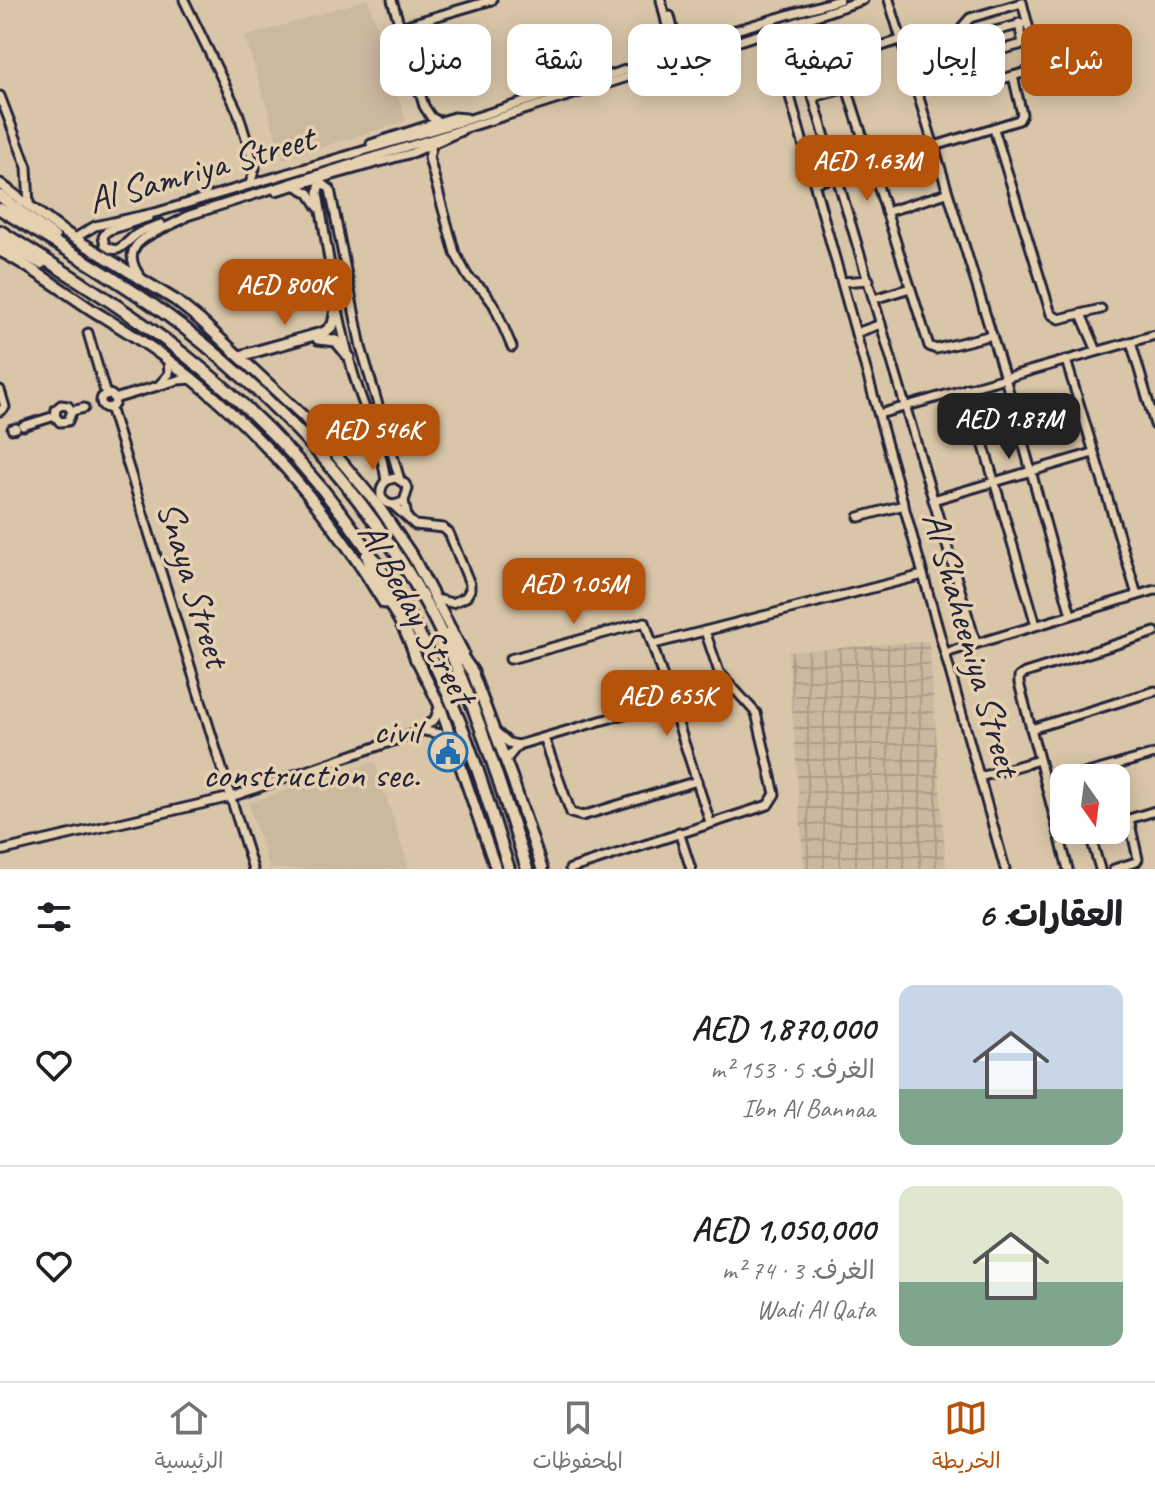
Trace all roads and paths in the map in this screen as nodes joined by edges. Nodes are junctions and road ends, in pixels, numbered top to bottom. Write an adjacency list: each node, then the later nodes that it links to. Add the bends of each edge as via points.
1 (184, 0): 49 (street, via 238,112)
2 (392, 0): 11 (street)
3 (492, 0): 12 (street)
4 (664, 0): 13 (street)
5 (839, 0): 9 (street, Al Samriya Street)
6 (863, 0): 15 (street, Al Samriya Street)
7 (889, 0): 19 (street)
8 (1022, 2): 10 (street); 16 (street)
9 (769, 21): 14 (street, Al Shaheeniya Street); 18 (street, Al Samriya Street)
10 (1023, 23): 17 (street); 24 (street, via 1023,44); 27 (street, via 1038,66)
11 (399, 24)
12 (410, 24)
13 (669, 24)
14 (769, 24)
15 (791, 24)
16 (964, 24)
17 (1005, 28)
18 (741, 29)
19 (897, 29)
20 (757, 35): 21 (street, Al Samriya Street)
21 (749, 37): 22 (street); 23 (street, Al Samriya Street)
22 (757, 38)
23 (741, 39)
24 (1005, 49)
25 (628, 70): 36 (street, Al Samriya Street)
26 (628, 73): 36 (street, Al Samriya Street)
27 (1013, 76): 28 (street); 42 (street, via 1021,116)
28 (1005, 78)
29 (0, 96): 53 (street)
30 (421, 96): 37 (street)
31 (789, 96): 54 (street, Al Shaheeniya Street)
32 (817, 96): 35 (street)
33 (849, 96): 48 (street)
34 (917, 96): 44 (street)
35 (813, 97): 51 (street, Al Shaheeniya Street)
36 (537, 102): 38 (street, Al Samriya Street); 41 (street, Al Samriya Street)
37 (424, 106): 39 (street); 40 (street)
38 (470, 119): 39 (street, Al Samriya Street); 46 (street, Al Samriya Street)
39 (438, 121): 40 (street, Al Samriya Street)
40 (420, 126): 46 (street, Al Samriya Street)
41 (466, 127): 43 (street, Al Samriya Street); 61 (street, Al Samriya Street)
42 (994, 129): 44 (street); 80 (street, via 1051,314 1059,319)
43 (432, 145): 45 (street, Al Samriya Street); 47 (street)
44 (933, 147): 48 (street); 58 (street)
45 (418, 151): 47 (street); 50 (street, Al Samriya Street)
46 (344, 156): 52 (street, Al Samriya Street)
47 (429, 158): 87 (street, via 455,253 494,305)
48 (871, 165): 51 (street); 64 (street)
49 (255, 168): 52 (street); 55 (street)
50 (344, 171): 56 (street, Al Samriya Street); 63 (street, via 334,188)
51 (838, 175): 54 (street); 73 (street, Al Shaheeniya Street)
52 (270, 178): 55 (street, Al Samriya Street)
53 (29, 179): 57 (street, via 23,188); 59 (street)
54 (815, 183): 75 (street, Al Shaheeniya Street)
55 (250, 184): 62 (street, Al Samriya Street)
56 (296, 186): 61 (street, Al Samriya Street); 66 (street, via 312,197)
57 (3, 190): 59 (main road, Al Beday Street); 70 (highway)
58 (947, 193): 64 (street); 84 (street)
59 (29, 205): 68 (main road, Al Beday Street)
60 (0, 209): 70 (highway)
61 (210, 209): 65 (street, Al Samriya Street)
62 (158, 212): 65 (street, via 109,229 103,236 105,245 118,250 143,231); 68 (street, Al Samriya Street, via 95,226)
63 (335, 212): 66 (street, via 329,187 321,185); 107 (street, via 361,347)
64 (886, 212): 76 (street)
65 (187, 216): 74 (street, Al Samriya Street, via 151,233 136,247 133,261)
66 (324, 224): 78 (street)
67 (0, 231): 72 (highway)
68 (75, 238): 74 (main road, Al Beday Street)
69 (0, 242): 72 (highway)
70 (63, 248): 122 (highway, via 183,327 260,394 342,482)
71 (2, 253): 91 (main road, Al Beday Street)
72 (59, 269): 116 (highway, via 169,342 250,411 307,470)
73 (869, 280): 75 (street); 77 (street, Al Shaheeniya Street)
74 (144, 281): 89 (main road, Al Beday Street)
75 (842, 282): 83 (street, Al Shaheeniya Street)
76 (910, 288): 77 (street); 84 (street, via 932,349)
77 (874, 299): 81 (street, Al Shaheeniya Street)
78 (337, 304): 89 (main road, via 333,325 325,332); 90 (street)
79 (1101, 309): 80 (street)
80 (1081, 314): 88 (street)
81 (881, 324): 83 (street); 100 (street, Al Shaheeniya Street)
82 (88, 333): 99 (street)
83 (856, 333): 102 (street, Al Shaheeniya Street)
84 (992, 335): 94 (street)
85 (1155, 335): 86 (street)
86 (1131, 342): 88 (street); 103 (street)
87 (512, 347)
88 (1093, 353): 92 (street)
89 (240, 356): 93 (main road, Al Beday Street)
90 (349, 357): 93 (main road, via 336,341 319,339 266,355); 108 (street)
91 (167, 359): 95 (main road, Al Beday Street); 96 (street, via 169,374)
92 (1066, 360): 94 (street); 105 (street)
93 (260, 374): 120 (main road, Al Beday Street, via 340,456)
94 (1005, 378): 97 (street); 106 (street)
95 (193, 379): 96 (street); 131 (main road, Al Beday Street, via 263,442 327,516)
96 (158, 386): 99 (street)
97 (967, 388): 100 (street); 109 (street)
98 (0, 390): 101 (street, via 5,407)
99 (107, 399): 104 (street, via 72,411 64,422 55,416); 152 (street, Snaya Street, via 114,404 110,407)
100 (906, 406): 102 (street); 110 (street, Al Shaheeniya Street)
101 (0, 411)
102 (879, 414): 112 (street, Al Shaheeniya Street)
103 (1155, 425)
104 (17, 428)
105 (1093, 453): 106 (street); 119 (street)
106 (1031, 471): 109 (street); 123 (street)
107 (400, 480): 108 (street); 111 (street, via 408,489)
108 (386, 481): 113 (street, via 381,496)
109 (994, 482): 110 (street); 125 (street)
110 (933, 500): 128 (street, Al Shaheeniya Street)
111 (404, 501): 113 (street); 115 (street)
112 (904, 505): 114 (street); 117 (street, Al Shaheeniya Street)
113 (394, 506): 115 (street)
114 (859, 517)
115 (408, 518): 121 (street, via 422,527 443,528 453,537 470,584 466,597)
116 (365, 545): 131 (highway); 163 (highway, via 401,599 446,690)
117 (923, 575): 126 (street); 130 (street, Al Shaheeniya Street)
118 (1155, 590): 119 (street)
119 (1137, 595): 123 (street)
120 (436, 599): 121 (street); 124 (main road, Al Beday Street)
121 (452, 603): 124 (street)
122 (428, 608): 133 (highway); 164 (highway, via 483,737)
123 (1071, 615): 125 (street)
124 (448, 620): 133 (main road, Al Beday Street)
125 (1036, 625): 128 (street)
126 (705, 631): 129 (street); 155 (street, via 719,672 756,713 775,794 768,805)
127 (1155, 632): 137 (street, via 1019,677)
128 (976, 643): 130 (street)
129 (654, 644): 132 (street, via 645,622); 135 (street)
130 (945, 653): 147 (street, Al Shaheeniya Street)
131 (416, 659): 136 (main road, Al Beday Street)
132 (510, 659)
133 (473, 673): 138 (main road, Al Beday Street)
134 (1155, 691): 137 (street)
135 (672, 700): 140 (street); 148 (street)
136 (440, 706): 139 (street, via 435,719); 141 (main road, Al Beday Street)
137 (1031, 729): 145 (street)
138 (495, 730): 142 (street); 144 (main road, Al Beday Street)
139 (419, 732): 141 (street, via 441,734); 152 (street)
140 (544, 738): 142 (street); 148 (street, via 574,815)
141 (454, 744): 162 (main road, Al Beday Street)
142 (518, 745): 144 (street)
143 (1155, 754): 146 (street)
144 (506, 760): 165 (main road, Al Beday Street)
145 (1039, 760): 147 (street); 150 (street)
146 (1120, 764)
147 (980, 777): 168 (street, Al Shaheeniya Street)
148 (697, 781): 155 (street)
149 (1050, 783): 150 (street)
150 (1047, 784): 151 (street)
151 (1050, 796)
152 (231, 797): 160 (street); 161 (street, Snaya Street)
153 (1155, 811): 154 (street)
154 (1130, 819)
155 (710, 822): 157 (street)
156 (1130, 823): 171 (street, via 1138,859)
157 (679, 832): 166 (street); 167 (street)
158 (1062, 844): 169 (street)
159 (1094, 844): 170 (street)
160 (0, 851)
161 (253, 869)
162 (496, 869)
163 (509, 869)
164 (527, 869)
165 (542, 869)
166 (570, 869)
167 (691, 869)
168 (1005, 869)
169 (1068, 869)
170 (1100, 869)
171 (1114, 869)

